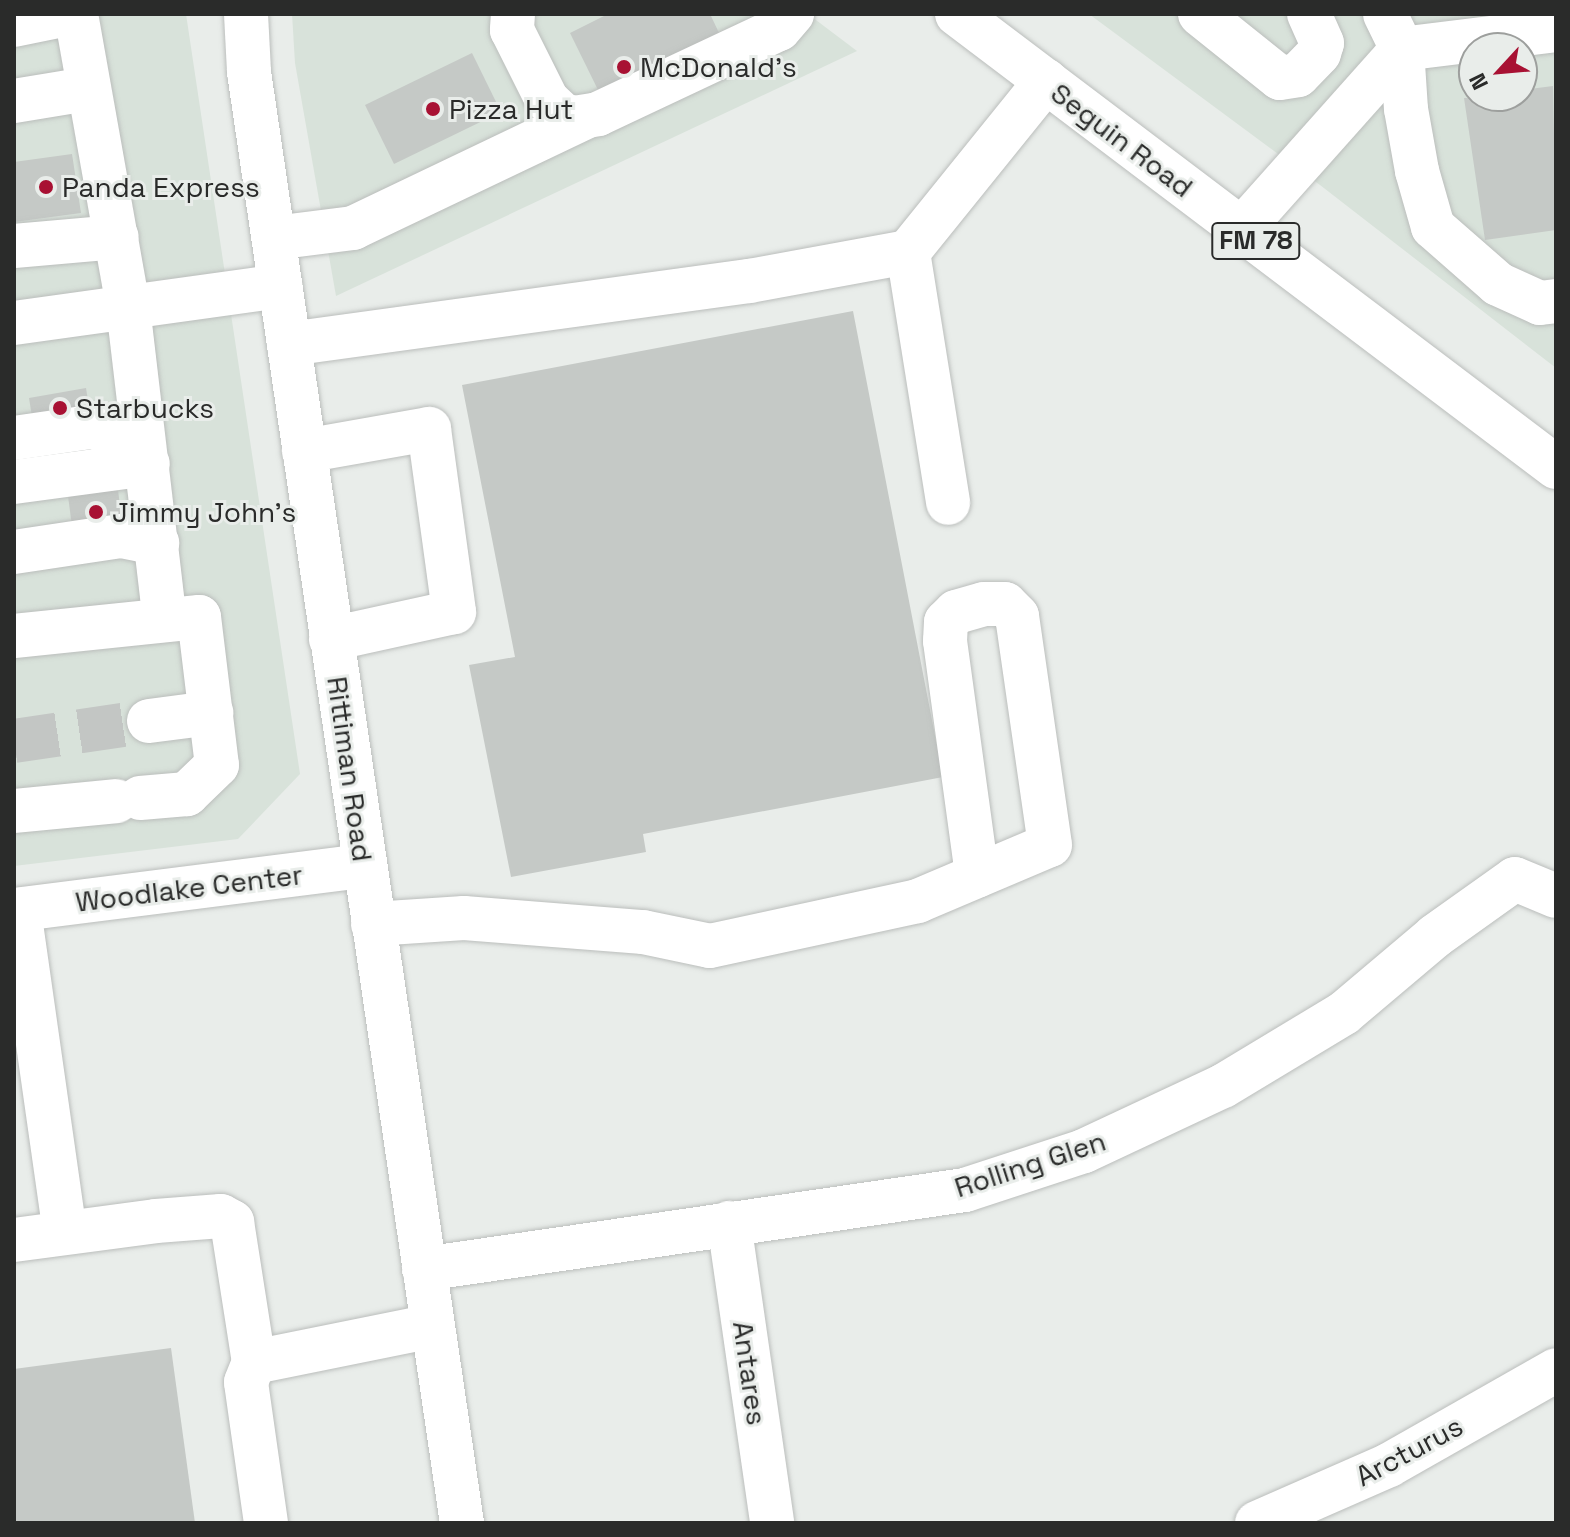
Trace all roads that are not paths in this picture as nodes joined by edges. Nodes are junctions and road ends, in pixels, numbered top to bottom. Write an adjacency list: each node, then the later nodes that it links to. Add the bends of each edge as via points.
1 (68, 14): 9 (main road)
2 (76, 14): 14 (main road)
3 (246, 14): 21 (main road, Rittiman Road, via 249,72)
4 (513, 14): 17 (main road, via 512,30 552,107 563,115)
5 (957, 14): 13 (main road, Seguin Road / FM 78)
6 (1200, 14): 12 (main road, via 1280,78)
7 (1227, 14): 12 (main road)
8 (778, 19): 17 (main road)
9 (14, 25)
10 (1556, 30): 11 (main road)
11 (1393, 32): 15 (main road); 25 (main road, via 1417,171 1433,227 1498,284 1540,303)
12 (1309, 47): 15 (main road); 18 (main road)
13 (1046, 81): 19 (main road, Seguin Road / FM 78); 23 (main road)
14 (87, 89): 16 (main road); 20 (main road)
15 (1365, 90): 18 (main road)
16 (14, 101)
17 (586, 117): 21 (main road, via 353,228)
18 (1334, 125): 19 (main road)
19 (1241, 230): 33 (main road, Seguin Road / FM 78)
20 (117, 237): 22 (main road); 26 (main road)
21 (274, 238): 24 (main road, Rittiman Road)
22 (14, 246)
23 (908, 252): 28 (main road, via 718,286); 35 (main road)
24 (280, 286): 26 (main road); 28 (main road, Rittiman Road)
25 (1556, 301)
26 (128, 307): 27 (main road); 30 (main road)
27 (16, 324)
28 (289, 344): 31 (main road, Rittiman Road)
29 (14, 438): 30 (main road, via 97,426)
30 (136, 448): 32 (main road); 34 (main road); 36 (main road)
31 (304, 451): 41 (main road, Rittiman Road); 41 (main road, via 429,429 454,612)
32 (14, 456)
33 (1556, 467)
34 (14, 482)
35 (948, 503)
36 (157, 543): 37 (main road, via 121,536); 38 (main road); 39 (main road)
37 (14, 552)
38 (14, 562)
39 (165, 620): 40 (main road); 42 (main road, via 199,617)
40 (14, 636)
41 (331, 639): 45 (main road, Rittiman Road)
42 (211, 713): 43 (main road); 44 (main road, via 217,765 187,794)
43 (149, 721)
44 (14, 811)
45 (364, 866): 48 (main road, Woodlake Center); 49 (main road, Rittiman Road)
46 (977, 876): 46 (main road, via 1050,845 1017,616 1005,604 956,612 946,622); 49 (main road, via 918,901 710,946 643,932 464,918)
47 (1556, 896): 50 (main road, Rolling Glen, via 1515,879 1447,926 1344,1013 1223,1086 1084,1151 965,1190)
48 (17, 910): 51 (main road)
49 (373, 924): 53 (main road, Rittiman Road)
50 (729, 1223): 53 (main road, Rolling Glen); 59 (main road, Antares)
51 (65, 1232): 52 (main road); 55 (main road, via 221,1216 232,1222)
52 (14, 1240)
53 (424, 1269): 54 (main road, Rittiman Road)
54 (432, 1326): 55 (main road); 58 (main road, Rittiman Road)
55 (254, 1362): 57 (main road, via 246,1382)
56 (1555, 1373): 60 (main road, Arcturus, via 1389,1465)
57 (266, 1523)
58 (462, 1523)
59 (772, 1523)
60 (1257, 1523)

